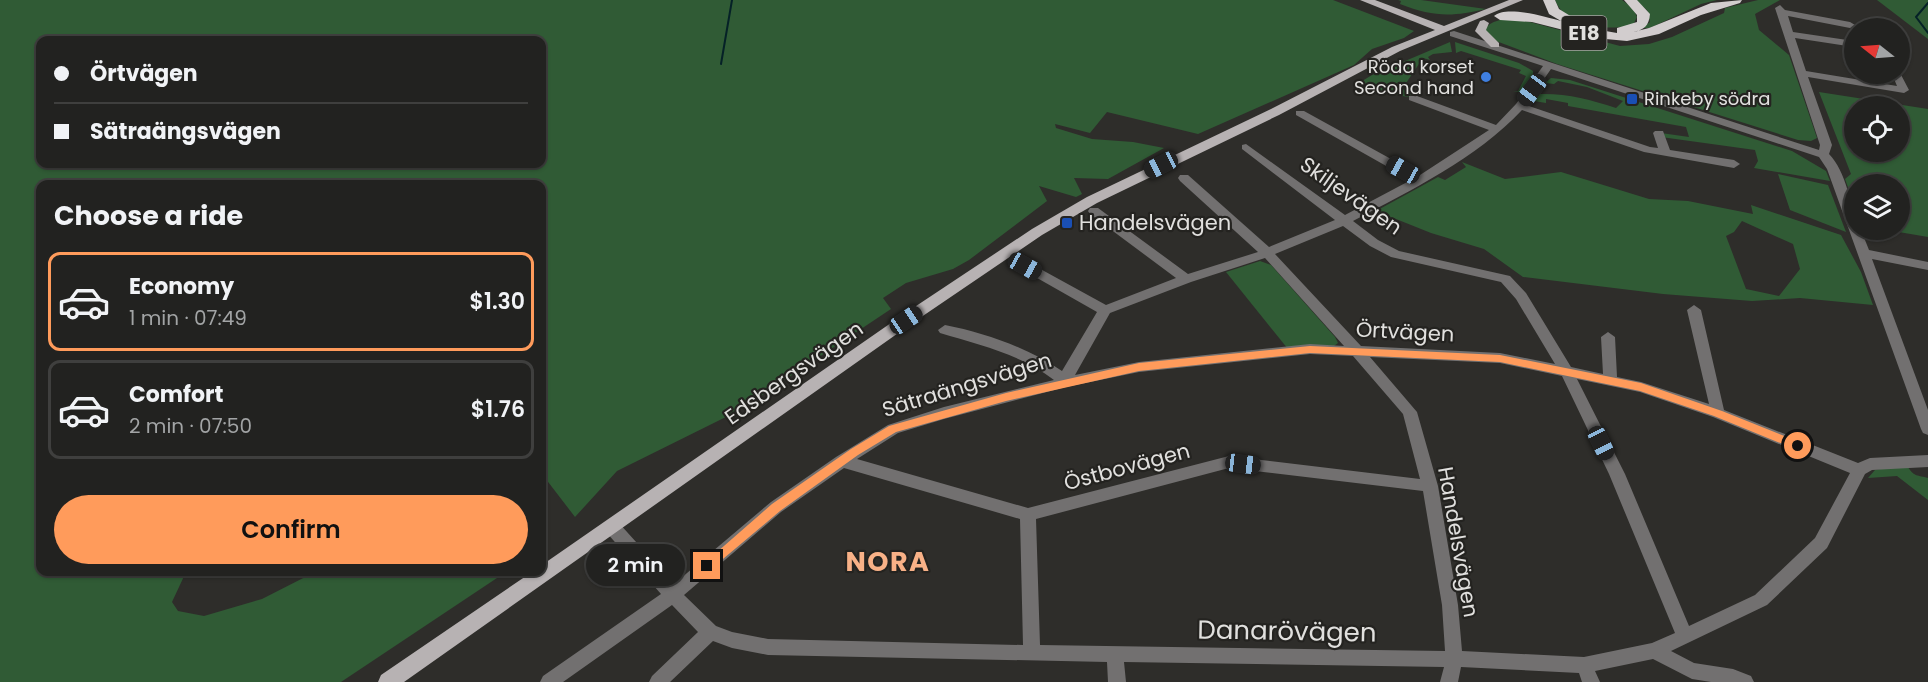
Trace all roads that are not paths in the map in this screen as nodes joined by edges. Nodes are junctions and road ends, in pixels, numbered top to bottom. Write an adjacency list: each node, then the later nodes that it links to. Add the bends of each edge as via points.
1 (1365, 0): 7 (main road)
2 (1385, 0): 9 (main road)
3 (1549, 0): 13 (highway, E18, via 1554,11)
4 (1630, 0): 13 (highway, E18, via 1644,14 1638,27 1610,31)
5 (1736, 0): 12 (highway, E18, via 1698,11 1641,36 1605,37)
6 (1520, 3): 8 (main road); 12 (highway, E18); 13 (highway, E18)
7 (1394, 11): 14 (main road); 16 (main road, via 1419,25)
8 (1497, 13): 9 (main road, via 1451,18); 10 (main road); 12 (highway, E18, via 1528,16); 14 (main road)
9 (1427, 15): 14 (main road)
10 (1484, 23): 14 (main road); 18 (main road, via 1480,31)
11 (1844, 24): 15 (street, via 1781,10)
12 (1558, 25)
13 (1579, 26)
14 (1452, 30): 16 (main road, Edsbergsvägen); 18 (street); 19 (street); 26 (main road, Edsbergsvägen)
15 (1789, 34): 17 (street); 20 (street)
16 (1421, 38): 26 (main road, Edsbergsvägen)
17 (1844, 42)
18 (1495, 45): 19 (street)
19 (1548, 66): 25 (street); 32 (street)
20 (1802, 73): 21 (street); 32 (street, via 1826,145)
21 (1844, 80)
22 (1868, 84): 23 (street, via 1904,90)
23 (1901, 84)
24 (1413, 98): 28 (street)
25 (1520, 106): 28 (street); 31 (street)
26 (1275, 112): 60 (main road, Edsbergsvägen, via 1092,200 1037,232)
27 (1300, 113): 35 (street)
28 (1498, 129): 35 (street)
29 (1659, 133): 31 (street)
30 (1246, 147): 38 (street, Skiljevägen)
31 (1665, 153): 33 (street)
32 (1823, 155): 36 (street)
33 (1734, 164)
34 (1184, 178): 40 (street, Handelsvägen)
35 (1420, 180): 38 (street)
36 (1844, 190)
37 (1094, 212): 44 (street)
38 (1346, 220): 40 (street); 50 (street, Skiljevägen, via 1395,254 1505,279 1521,296)
39 (1858, 240): 41 (street)
40 (1267, 253): 44 (street); 49 (street, Handelsvägen)
41 (1862, 253): 43 (street); 54 (street)
42 (1020, 263): 45 (street)
43 (1928, 266)
44 (1186, 279): 45 (street)
45 (1105, 310): 52 (street, Sätraängsvägen)
46 (1694, 310): 53 (street)
47 (945, 330): 52 (street, via 967,333 1053,370)
48 (1608, 337): 51 (street)
49 (1354, 350): 50 (street, Örtvägen, via 1500,358); 52 (street, Örtvägen, via 1310,349 1139,367); 58 (street, Handelsvägen, via 1410,412)
50 (1567, 372): 51 (street, Örtvägen); 65 (street, Skiljevägen, via 1617,474)
51 (1610, 381): 53 (street, Örtvägen, via 1641,387)
52 (1066, 382): 55 (street, Sätraängsvägen, via 893,429)
53 (1718, 413): 57 (street, Örtvägen)
54 (1928, 429)
55 (841, 461): 59 (street); 63 (street, Sätraängsvägen, via 776,507)
56 (1928, 461): 57 (street, via 1870,464)
57 (1859, 470): 65 (street, Danarövägen, via 1821,543 1801,564 1761,600)
58 (1430, 486): 59 (street, Östbovägen, via 1229,462); 69 (street, Handelsvägen, via 1450,605)
59 (1028, 515): 67 (street)
60 (612, 527): 61 (main road, Edsbergsvägen); 63 (street, Danarövägen)
61 (546, 573)
62 (541, 576): 71 (main road, Edsbergsvägen)
63 (673, 595): 64 (street, Danarövägen); 72 (street, Sätraängsvägen)
64 (710, 632): 67 (street, Danarövägen, via 768,647); 73 (street)
65 (1684, 634): 66 (street, Danarövägen)
66 (1654, 651): 70 (street, Danarövägen); 77 (street, via 1692,671)
67 (1032, 653): 68 (street, Danarövägen)
68 (1115, 654): 69 (street, Danarövägen); 74 (street)
69 (1454, 659): 70 (street, Danarövägen); 75 (street, Handelsvägen)
70 (1584, 665): 76 (street)
71 (388, 682)
72 (549, 682)
73 (658, 682)
74 (1117, 682)
75 (1449, 682)
76 (1591, 682)
77 (1745, 682)

